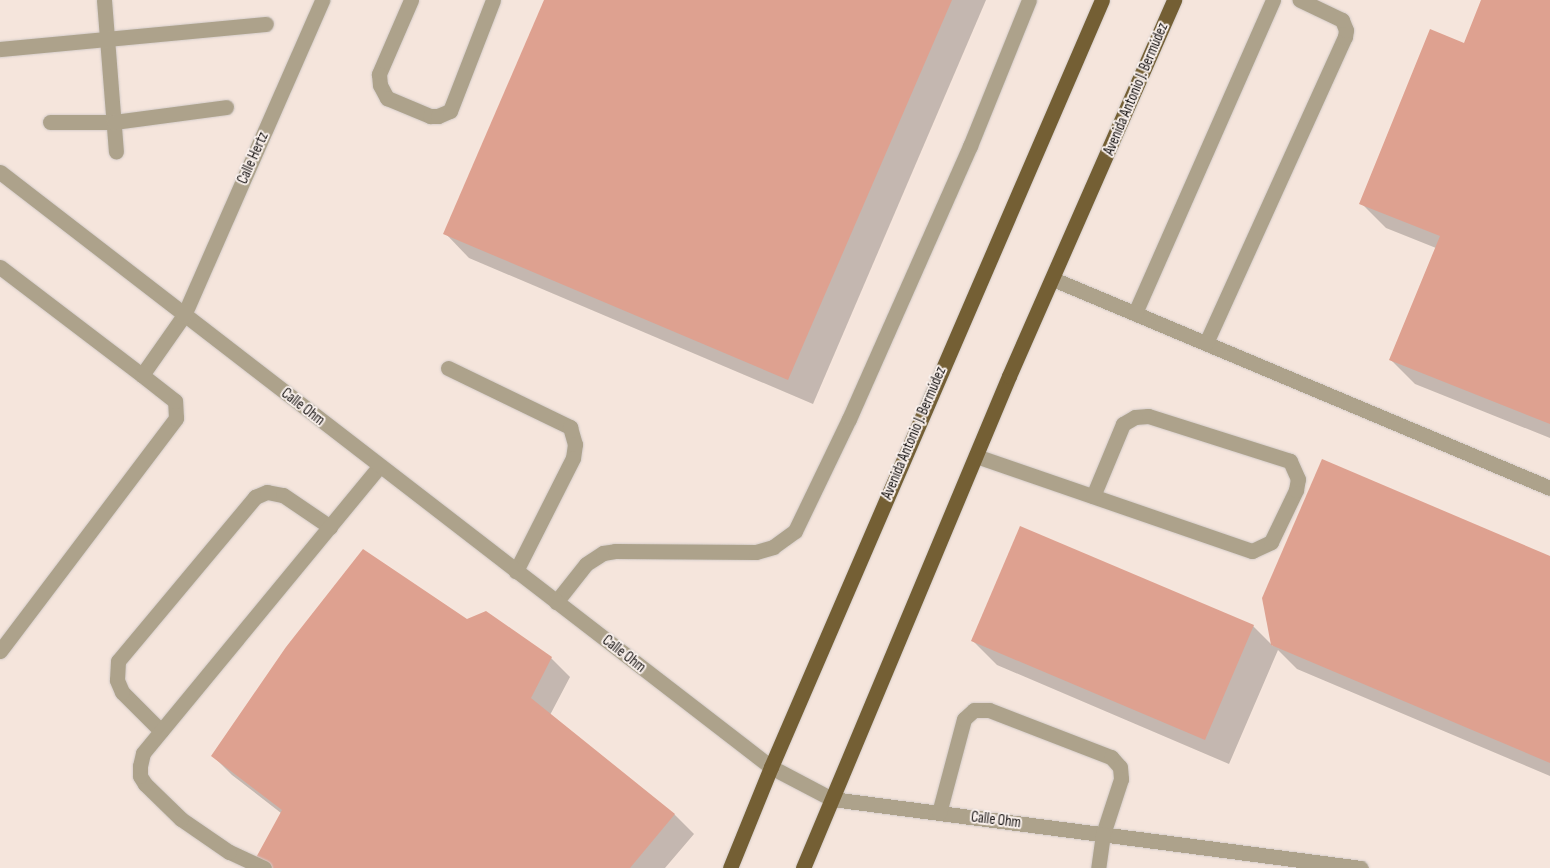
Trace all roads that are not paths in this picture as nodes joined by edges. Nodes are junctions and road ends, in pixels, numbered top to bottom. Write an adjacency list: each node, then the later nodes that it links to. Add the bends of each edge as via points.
1 (104, 0): 11 (street)
2 (322, 0): 21 (street, Calle Hertz)
3 (411, 0): 4 (street, via 379,74 380,85 387,98 430,116 450,111)
4 (493, 0)
5 (1029, 0): 31 (street, via 910,283 850,419 795,531 773,547 756,552 603,553 586,564)
6 (1102, 0): 34 (main road, Avenida Antonio J. Bermúdez)
7 (1174, 0): 19 (main road, Avenida Antonio J. Bermúdez)
8 (1273, 0): 20 (street)
9 (1300, 0): 22 (street, via 1342,20 1345,37)
10 (266, 24): 11 (street)
11 (107, 40): 12 (street); 15 (street)
12 (0, 49)
13 (226, 108): 15 (street)
14 (50, 122): 15 (street)
15 (114, 122): 16 (street)
16 (116, 152)
17 (0, 172): 21 (street, Calle Ohm)
18 (0, 267): 24 (street)
19 (1053, 279): 20 (street); 25 (main road, Avenida Antonio J. Bermúdez)
20 (1135, 313): 22 (street)
21 (184, 315): 24 (street, Calle Hertz); 26 (street, Calle Ohm)
22 (1206, 343): 27 (street)
23 (448, 368): 30 (street, via 570,427 575,444 573,458)
24 (142, 375): 32 (street, via 175,401 176,418)
25 (976, 456): 28 (street); 35 (main road, Avenida Antonio J. Bermúdez)
26 (380, 466): 29 (street); 30 (street, Calle Ohm)
27 (1550, 488)
28 (1093, 496): 28 (street, via 1252,551 1272,542 1298,479 1290,461 1148,416 1135,417 1123,424)
29 (330, 527): 33 (street); 33 (street, via 283,495 267,492 255,497 118,661 117,680 122,692)
30 (516, 571): 31 (street, Calle Ohm)
31 (556, 602): 34 (street, Calle Ohm)
32 (0, 651)
33 (161, 731): 39 (street, via 143,753 140,776 145,784 181,819 229,852)
34 (771, 767): 35 (street, Calle Ohm); 40 (main road, Avenida Antonio J. Bermúdez)
35 (832, 799): 36 (street, Calle Ohm); 41 (main road, Avenida Antonio J. Bermúdez)
36 (939, 813): 37 (street, Calle Ohm); 37 (street, via 964,719 974,710 989,710 1111,757 1120,767 1121,779)
37 (1102, 834): 38 (street, Calle Ohm); 42 (street)
38 (1326, 866): 43 (street, Calle Ohm)
39 (264, 868)
40 (730, 868)
41 (803, 868)
42 (1098, 868)
43 (1361, 868)

